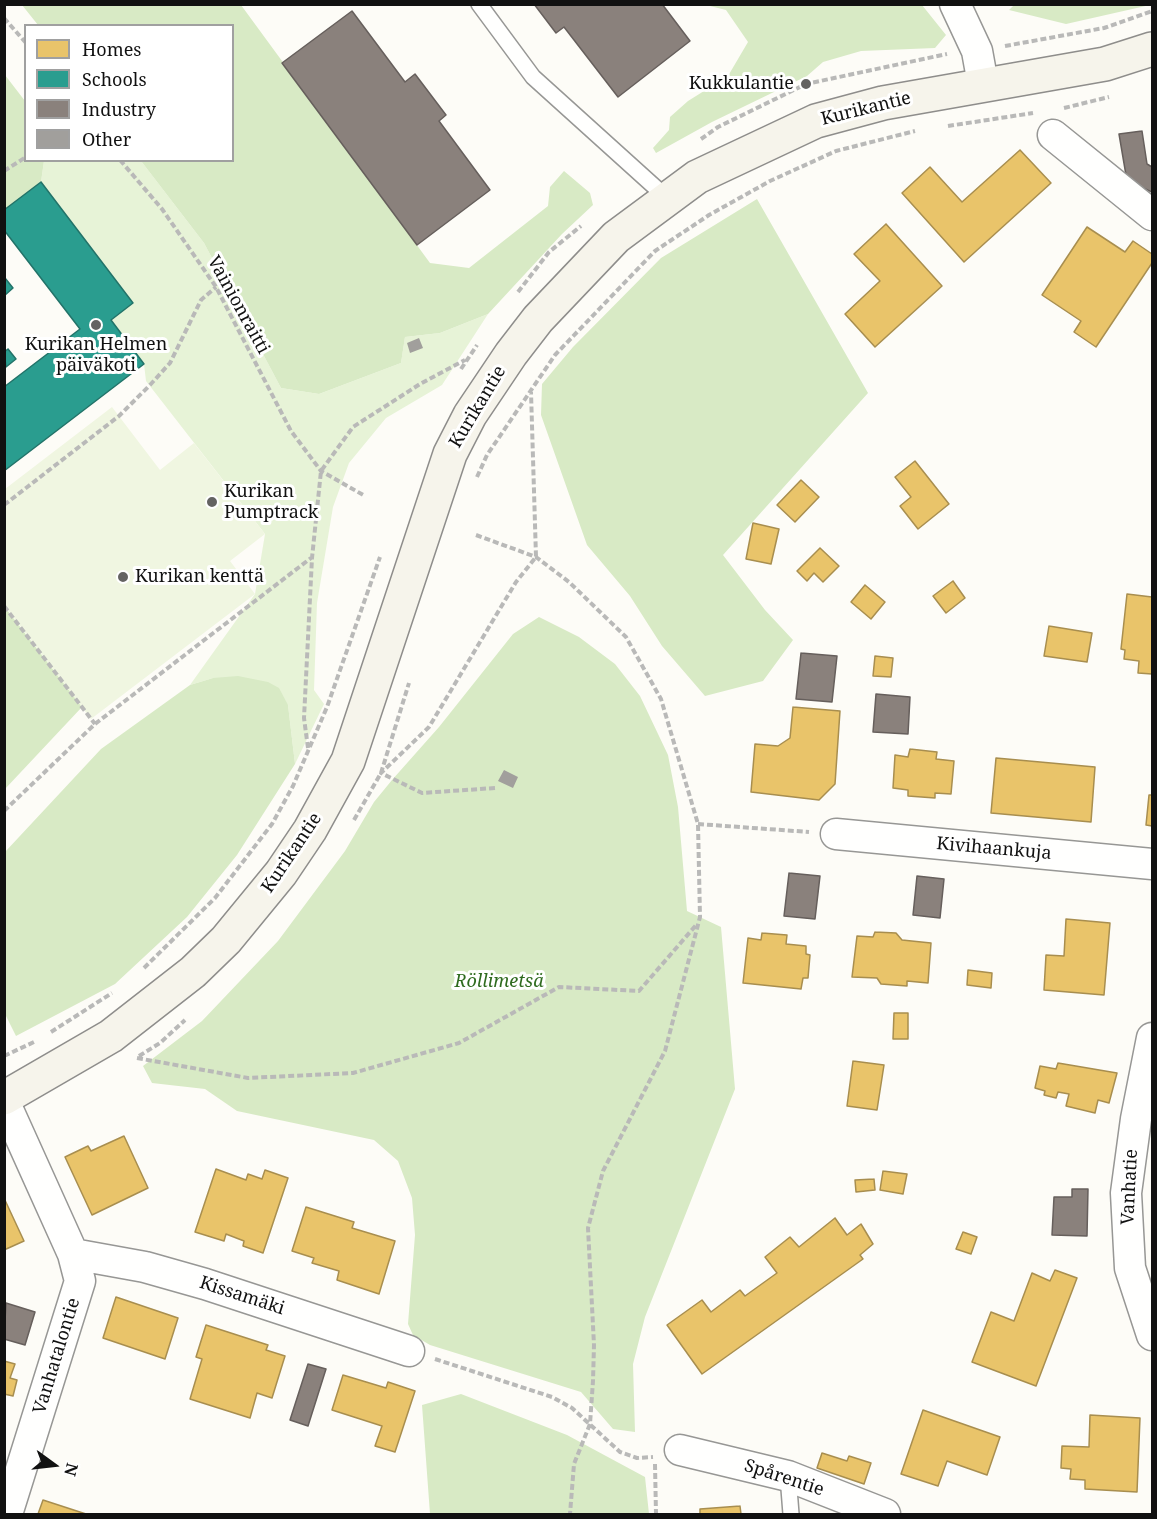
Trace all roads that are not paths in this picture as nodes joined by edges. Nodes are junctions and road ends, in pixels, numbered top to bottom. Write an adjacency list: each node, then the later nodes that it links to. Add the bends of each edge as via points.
1 (480, 4): 6 (lane, via 533,77)
2 (955, 4): 4 (street, via 977,51)
3 (1152, 49): 4 (main road, Kurikantie, via 1105,64)
4 (983, 84): 6 (main road, Kurikantie, via 883,103 816,121 697,177)
5 (1053, 118): 7 (street)
6 (667, 198): 11 (main road, Kurikantie, via 616,237 538,319 470,415 450,454 348,761 281,873 226,940 193,972 111,1036)
7 (1152, 215)
8 (836, 834): 9 (street, Kivihaankuja)
9 (1152, 864)
10 (1152, 1038): 13 (street, Vanhatie, via 1126,1193 1130,1268)
11 (4, 1100): 12 (street, Vanhatalontie)
12 (73, 1254): 14 (street, Kissamäki, via 145,1267 205,1284); 17 (street, Vanhatalontie, via 80,1281 76,1298)
13 (1152, 1335)
14 (409, 1351)
15 (667, 1454): 16 (street, Spårentie)
16 (788, 1476): 18 (lane); 19 (street, Spårentie)
17 (7, 1515)
18 (791, 1515)
19 (885, 1515)

